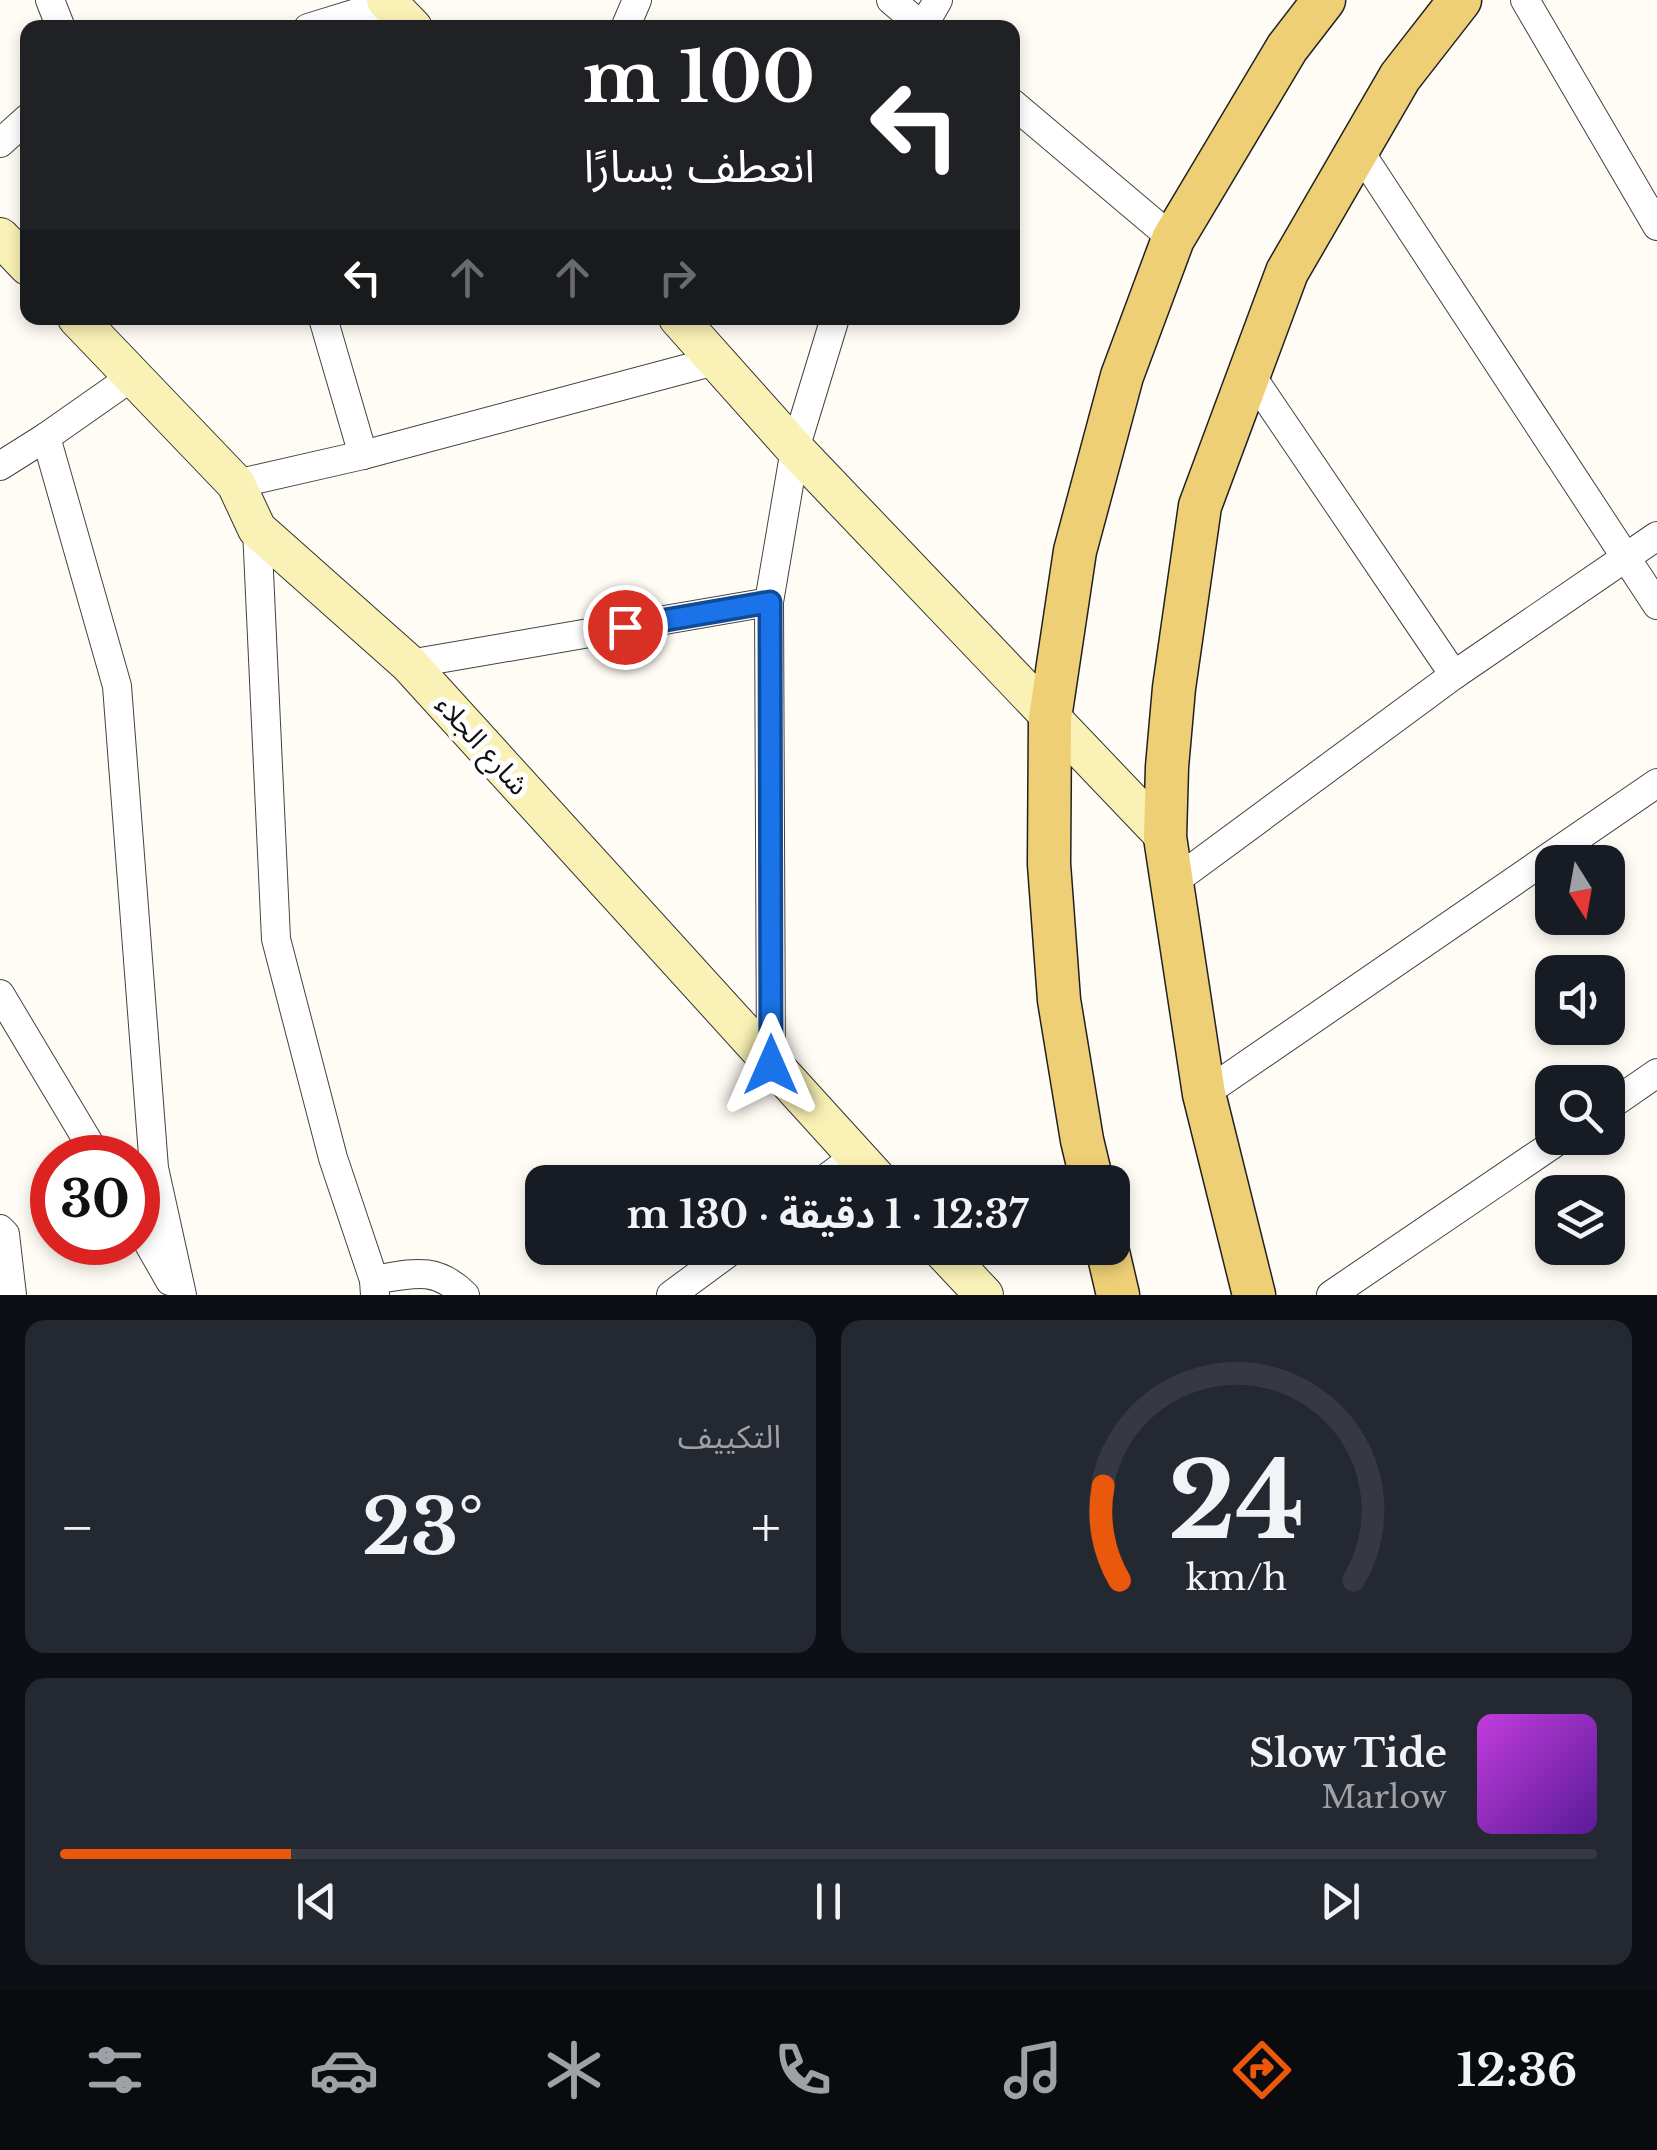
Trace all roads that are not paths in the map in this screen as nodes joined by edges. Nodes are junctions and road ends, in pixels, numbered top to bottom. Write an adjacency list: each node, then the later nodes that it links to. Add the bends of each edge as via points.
1 (890, 0): 7 (street)
2 (1324, 0): 14 (main road, via 1287,48)
3 (1460, 0): 11 (main road, via 1400,77)
4 (1524, 0): 12 (street)
5 (396, 10): 6 (street)
6 (347, 20)
7 (914, 20)
8 (1020, 110): 14 (street)
9 (20, 125): 10 (street)
10 (0, 143)
11 (1358, 150): 21 (main road, via 1288,272); 30 (street)
12 (1657, 226)
13 (0, 237): 15 (main road)
14 (1174, 239): 35 (main road, via 1122,376 1075,551)
15 (20, 258)
16 (84, 325): 22 (main road, شارع الجلاء)
17 (325, 325): 25 (street)
18 (684, 325): 20 (main road)
19 (833, 325): 24 (street)
20 (714, 361): 24 (main road); 25 (street)
21 (1250, 374): 34 (street); 37 (main road, via 1200,506 1174,688)
22 (133, 376): 23 (street); 27 (main road, شارع الجلاء)
23 (46, 438): 26 (street); 55 (street, via 117,686 154,1168)
24 (795, 449): 31 (street); 35 (main road)
25 (362, 455): 27 (street)
26 (0, 466)
27 (236, 484): 28 (main road, شارع الجلاء)
28 (257, 528): 33 (main road, شارع الجلاء); 53 (street, via 276,938)
29 (1657, 536): 30 (street)
30 (1626, 558): 32 (street); 34 (street)
31 (770, 602): 33 (street); 40 (street)
32 (1657, 605)
33 (408, 664): 40 (main road, شارع الجلاء)
34 (1454, 675): 38 (street)
35 (1050, 718): 37 (main road); 47 (main road, via 1059,1000)
36 (1657, 784): 42 (street)
37 (1165, 837): 38 (main road)
38 (1172, 883): 42 (main road)
39 (0, 994): 44 (street)
40 (771, 1065): 46 (main road, شارع الجلاء)
41 (1657, 1073): 43 (street)
42 (1204, 1094): 60 (main road)
43 (1625, 1095)
44 (84, 1135)
45 (1537, 1155): 61 (street)
46 (864, 1165)
47 (1088, 1165)
48 (0, 1229): 54 (street)
49 (160, 1262): 55 (street)
50 (712, 1265): 57 (street)
51 (956, 1265): 58 (main road)
52 (1112, 1265): 59 (main road)
53 (374, 1288): 56 (street, via 426,1272)
54 (12, 1295)
55 (180, 1295)
56 (465, 1295)
57 (672, 1295)
58 (984, 1295)
59 (1118, 1295)
60 (1254, 1295)
61 (1330, 1295)

